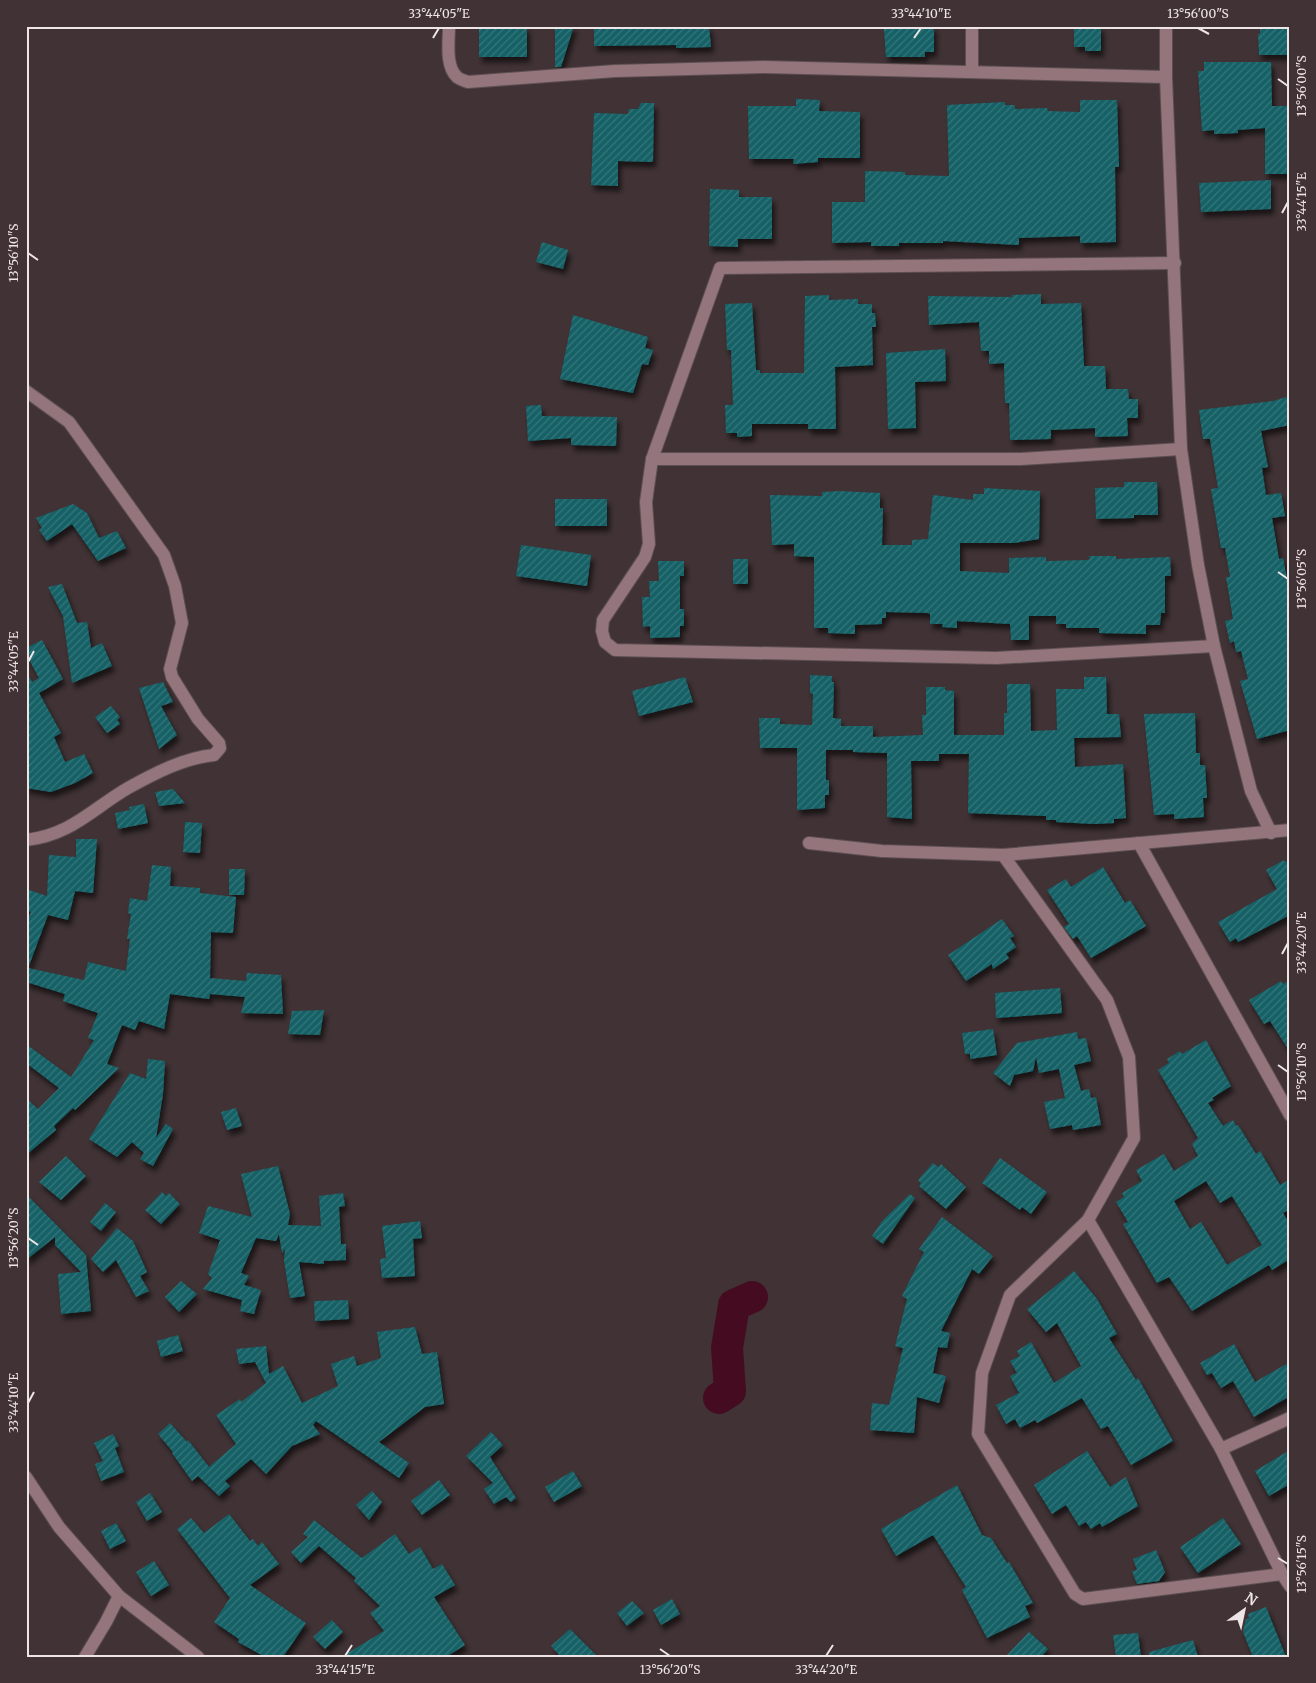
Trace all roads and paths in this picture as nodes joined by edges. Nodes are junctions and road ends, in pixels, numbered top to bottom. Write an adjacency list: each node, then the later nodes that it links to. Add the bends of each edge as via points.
1 (449, 26): 4 (street, via 451,67 457,78 468,82 615,71 764,67)
2 (972, 26): 4 (street)
3 (1166, 26): 5 (street)
4 (972, 72): 5 (street)
5 (1166, 77): 6 (street)
6 (1175, 263): 8 (street); 9 (street, via 720,268)
7 (26, 391): 13 (street, via 69,422 164,555 175,586 182,624 170,669 172,677 220,748 214,755 199,756 169,767 127,789 62,832)
8 (1181, 449): 9 (street, via 1021,459); 10 (street)
9 (652, 459): 10 (street, via 646,502 650,530 647,550 638,570 603,620 605,642 615,650 996,658)
10 (1214, 646): 12 (street, via 1251,791)
11 (1290, 830): 12 (street)
12 (1271, 833): 15 (street)
13 (26, 840)
14 (809, 843): 16 (street, via 882,851)
15 (1139, 843): 16 (street); 17 (street)
16 (1003, 854): 18 (street, via 1107,1000 1129,1057 1134,1138)
17 (1290, 1115)
18 (1088, 1220): 20 (street); 22 (street, via 1010,1295 982,1373 978,1434 1075,1594 1083,1599)
19 (1290, 1418): 20 (street)
20 (1221, 1449): 22 (street)
21 (26, 1477): 24 (street, via 58,1527)
22 (1282, 1574): 23 (street)
23 (1290, 1586)
24 (119, 1596): 25 (street); 26 (street)
25 (85, 1657)
26 (198, 1657)

